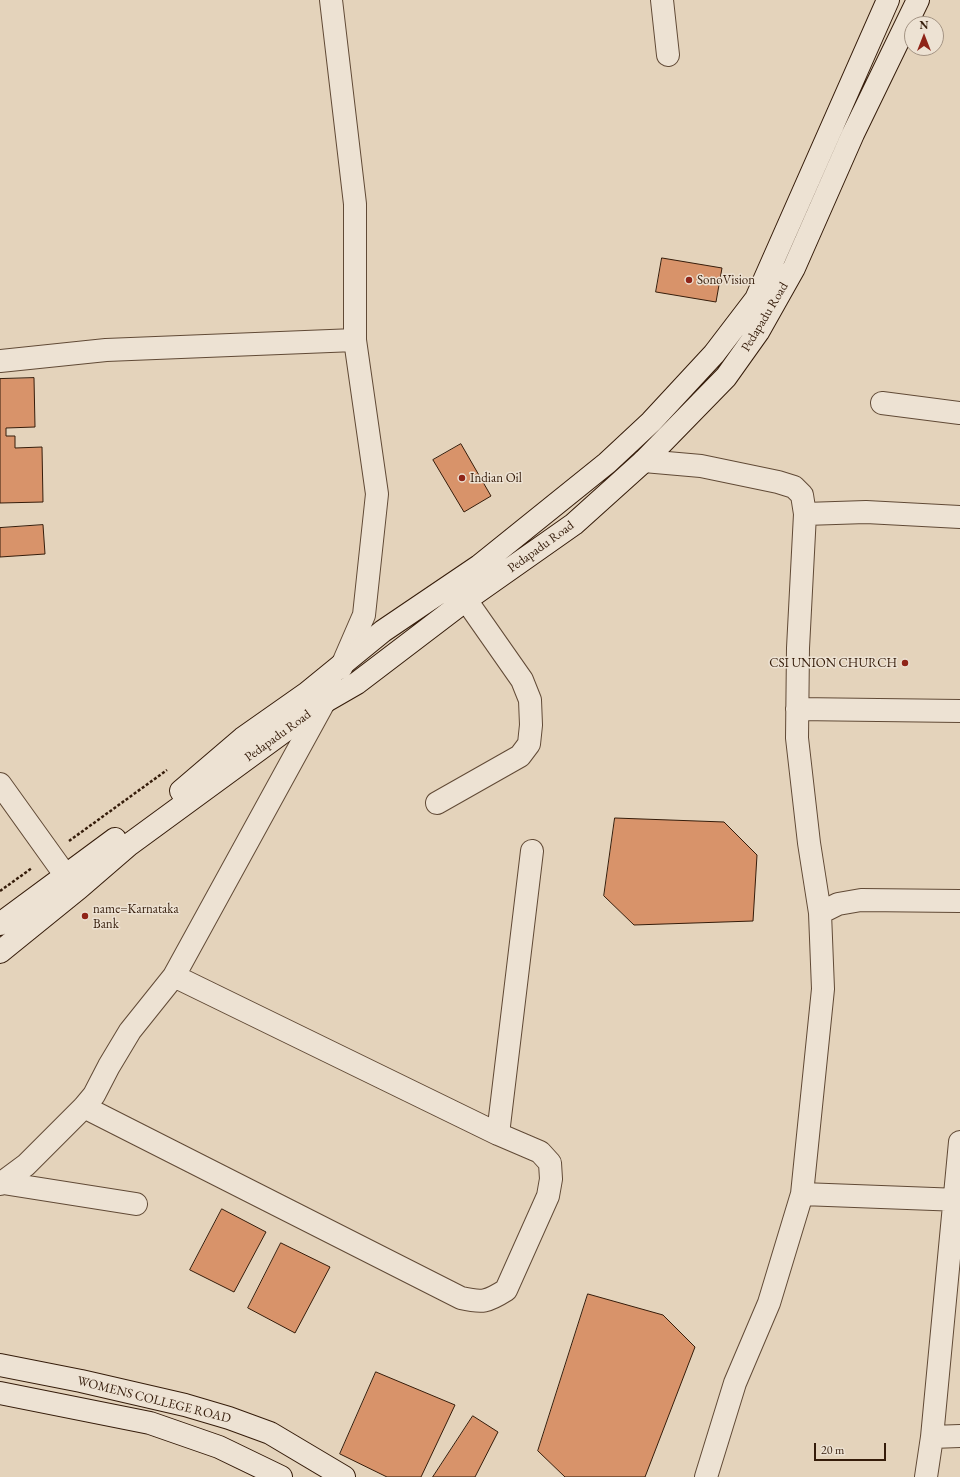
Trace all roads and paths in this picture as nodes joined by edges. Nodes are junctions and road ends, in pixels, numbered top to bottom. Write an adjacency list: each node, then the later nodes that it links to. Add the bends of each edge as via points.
1 (331, 0): 6 (street, via 356,204)
2 (662, 0): 5 (street)
3 (888, 0): 14 (street, via 756,299 714,354 651,422 607,463 479,566 383,631)
4 (918, 0): 10 (street, Pedapadu Road, via 853,134 794,268 758,332 726,377)
5 (668, 55)
6 (356, 340): 7 (street, via 106,350); 14 (street, via 377,494 364,616)
7 (0, 361)
8 (882, 403): 9 (street)
9 (960, 413)
10 (644, 461): 11 (street, via 701,466 789,485 802,495); 13 (street, Pedapadu Road, via 574,524)
11 (805, 514): 12 (street, via 866,512); 16 (street)
12 (960, 517)
13 (466, 600): 15 (street, Pedapadu Road, via 357,683); 20 (street, via 522,680 530,700 529,744 520,756)
14 (344, 661): 15 (street); 23 (street, via 307,693 243,738 180,792)
15 (324, 702): 28 (street, Pedapadu Road, via 130,844); 29 (street)
16 (797, 709): 17 (street); 26 (street, via 797,738)
17 (960, 711)
18 (172, 767): 22 (path)
19 (0, 784): 22 (street)
20 (437, 803)
21 (532, 852): 31 (street)
22 (51, 854): 23 (street); 24 (path)
23 (66, 876): 27 (street)
24 (0, 891)
25 (960, 901): 26 (street, via 861,900 838,904)
26 (820, 913): 34 (street, via 823,989)
27 (0, 924)
28 (0, 952)
29 (174, 976): 30 (street, via 130,1031 94,1095); 31 (street)
30 (84, 1107): 31 (street, via 430,1283 461,1298 479,1302 493,1298 506,1290 548,1196 551,1178 550,1163 540,1152); 33 (street, via 26,1165)
31 (498, 1134)
32 (960, 1142): 35 (street)
33 (1, 1183): 36 (street)
34 (802, 1194): 35 (street); 43 (street, via 769,1303 735,1383)
35 (957, 1200): 40 (street)
36 (136, 1204)
37 (0, 1365): 41 (street, WOMENS COLLEGE ROAD, via 185,1405 228,1418 270,1433)
38 (0, 1393): 42 (street, WOMENS COLLEGE ROAD, via 150,1423 219,1447)
39 (960, 1436): 40 (street)
40 (932, 1437): 44 (street)
41 (340, 1476)
42 (281, 1477)
43 (706, 1477)
44 (926, 1477)

